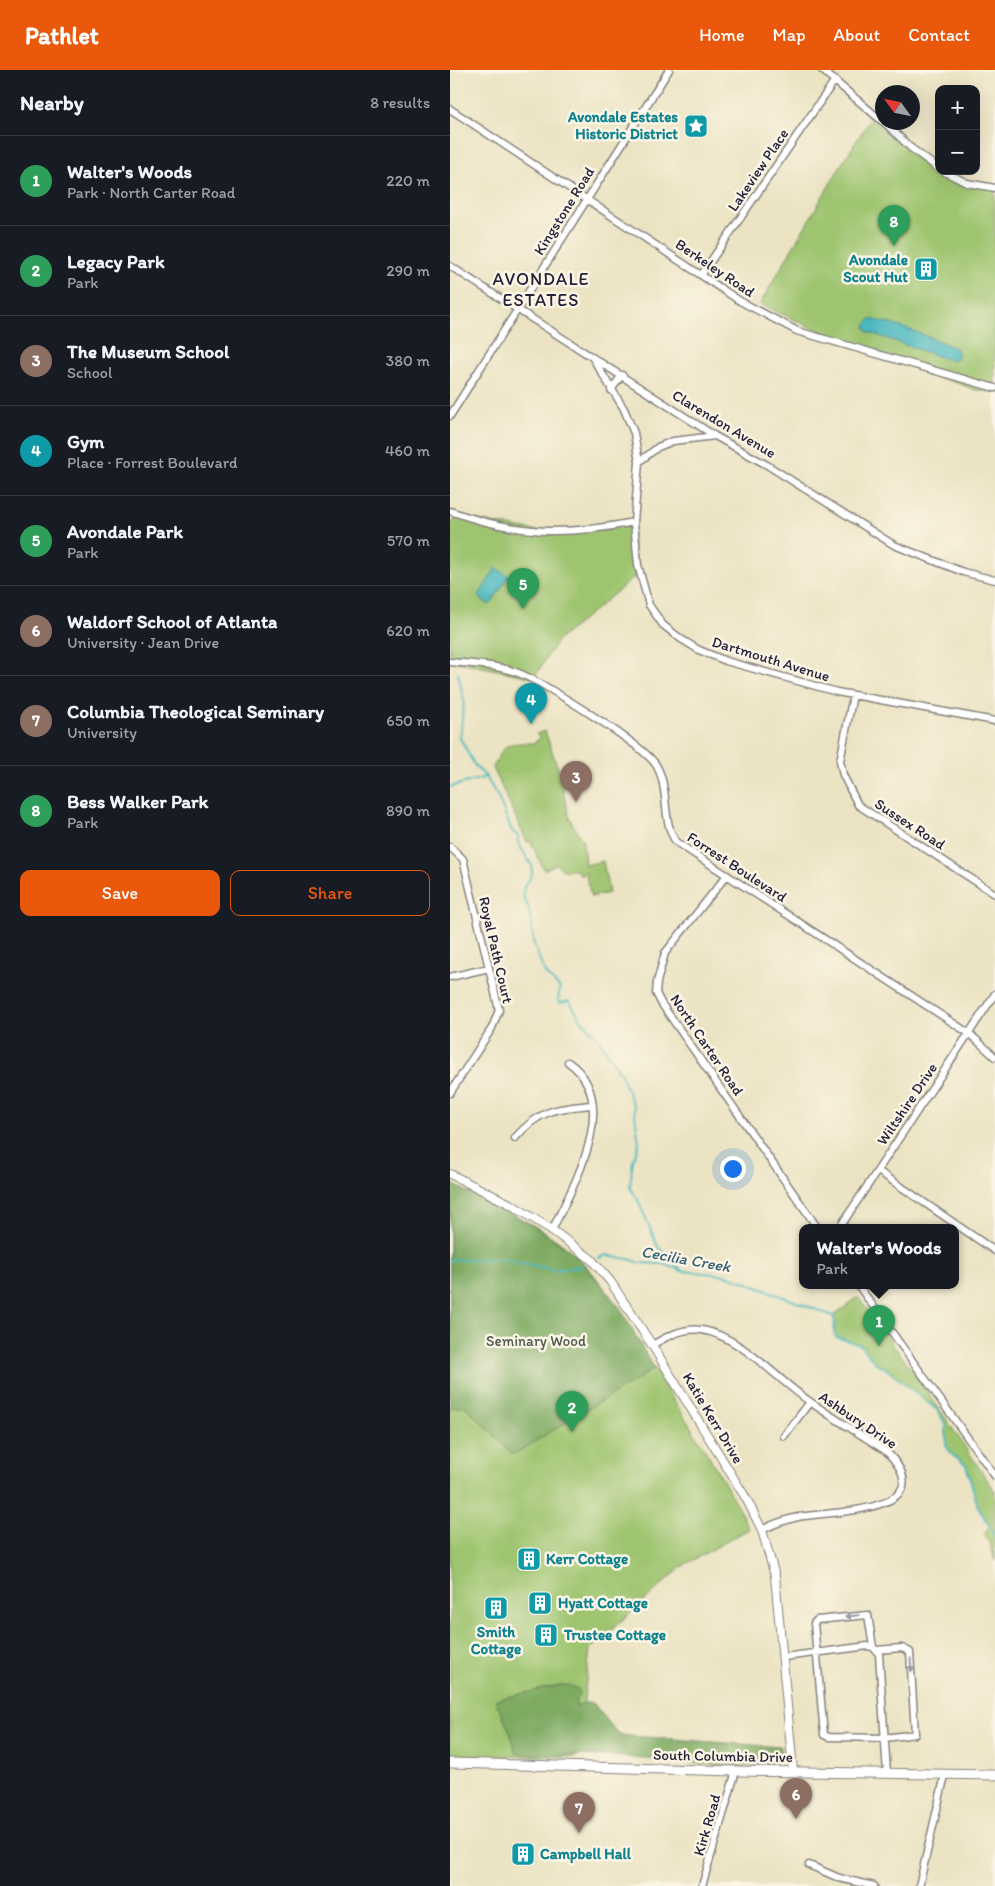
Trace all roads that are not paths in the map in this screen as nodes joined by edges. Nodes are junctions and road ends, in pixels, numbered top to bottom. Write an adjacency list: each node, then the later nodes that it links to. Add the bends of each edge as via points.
1 (669, 70): 10 (street, Kingstone Road)
2 (822, 70): 3 (street)
3 (835, 80): 5 (street); 12 (street, Lakeview Place)
4 (450, 109): 10 (street, Berkeley Road)
5 (875, 115)
6 (892, 130): 7 (street)
7 (935, 166)
8 (951, 175): 9 (street, via 967,183)
9 (995, 188)
10 (587, 199): 12 (street, Berkeley Road); 13 (street, Kingstone Road)
11 (450, 266): 13 (street, Clarendon Avenue)
12 (702, 274): 16 (street, Berkeley Road, via 740,301 797,331)
13 (517, 308): 14 (street, Clarendon Avenue); 18 (street, Kingstone Road)
14 (592, 356): 15 (street, Clarendon Avenue); 17 (street, Dartmouth Avenue)
15 (622, 375): 17 (street); 19 (street, Clarendon Avenue)
16 (995, 388)
17 (611, 390): 20 (street, Dartmouth Avenue, via 624,409 634,433)
18 (450, 416)
19 (715, 436): 20 (street, via 658,446); 23 (street, Clarendon Avenue, via 784,475 894,545 963,572)
20 (639, 462): 22 (street, Dartmouth Avenue)
21 (450, 511): 22 (street, via 505,527 550,532 590,530)
22 (634, 522): 25 (street, Dartmouth Avenue, via 638,565 649,605 663,625 699,650 726,661)
23 (995, 580)
24 (450, 662): 28 (street, Forrest Boulevard, via 489,666 521,674 573,704 648,755 661,777 676,842)
25 (853, 695): 26 (street, Dartmouth Avenue); 29 (street, Sussex Road, via 840,761 842,775 858,805)
26 (995, 721)
27 (450, 847): 30 (street, Royal Path Court, via 463,860)
28 (727, 875): 33 (street, Forrest Boulevard); 41 (street, North Carter Road, via 665,953 656,993)
29 (995, 894)
30 (489, 968): 31 (street); 36 (street, Royal Path Court, via 499,1010 492,1028)
31 (450, 977)
32 (995, 994): 33 (street, Wiltshire Drive)
33 (970, 1034): 34 (street, Forrest Boulevard); 39 (street, Wiltshire Drive)
34 (995, 1057)
35 (568, 1062): 37 (street, via 579,1069 588,1084)
36 (451, 1090)
37 (592, 1105): 38 (street, via 544,1112 527,1123); 45 (street, via 594,1123 590,1144)
38 (514, 1138)
39 (878, 1171): 42 (street, Wiltshire Drive); 43 (street)
40 (450, 1174): 45 (street, Katie Kerr Drive)
41 (815, 1224)
42 (842, 1224)
43 (955, 1224)
44 (959, 1227): 46 (street)
45 (552, 1230): 48 (street, Katie Kerr Drive, via 591,1259 610,1281)
46 (995, 1252)
47 (861, 1289): 51 (street)
48 (652, 1344): 49 (street, Ashbury Drive, via 684,1330 719,1334); 52 (street, Katie Kerr Drive)
49 (810, 1402): 50 (street); 52 (street, Ashbury Drive, via 886,1451 896,1461 903,1481 898,1496 886,1504 797,1517)
50 (784, 1436)
51 (995, 1476)
52 (762, 1530): 55 (street, Katie Kerr Drive, via 775,1576)
53 (875, 1649): 54 (street, via 868,1646); 54 (street, one-way to 54, via 870,1618 864,1615 817,1620 814,1623); 56 (street, via 879,1654); 56 (street, one-way to 56, via 902,1648 910,1652 915,1734)
54 (816, 1652): 55 (street); 56 (street, via 824,1735)
55 (784, 1657): 58 (street, Katie Kerr Drive)
56 (885, 1738): 60 (street)
57 (450, 1763): 59 (main road, South Columbia Drive)
58 (793, 1770): 59 (main road, South Columbia Drive); 60 (main road, South Columbia Drive)
59 (736, 1771): 64 (street, Kirk Road)
60 (887, 1773): 61 (main road, South Columbia Drive)
61 (945, 1775): 62 (main road, South Columbia Drive); 66 (street)
62 (995, 1775)
63 (809, 1865): 65 (street, via 839,1878)
64 (702, 1886)
65 (874, 1886)
66 (919, 1886)

